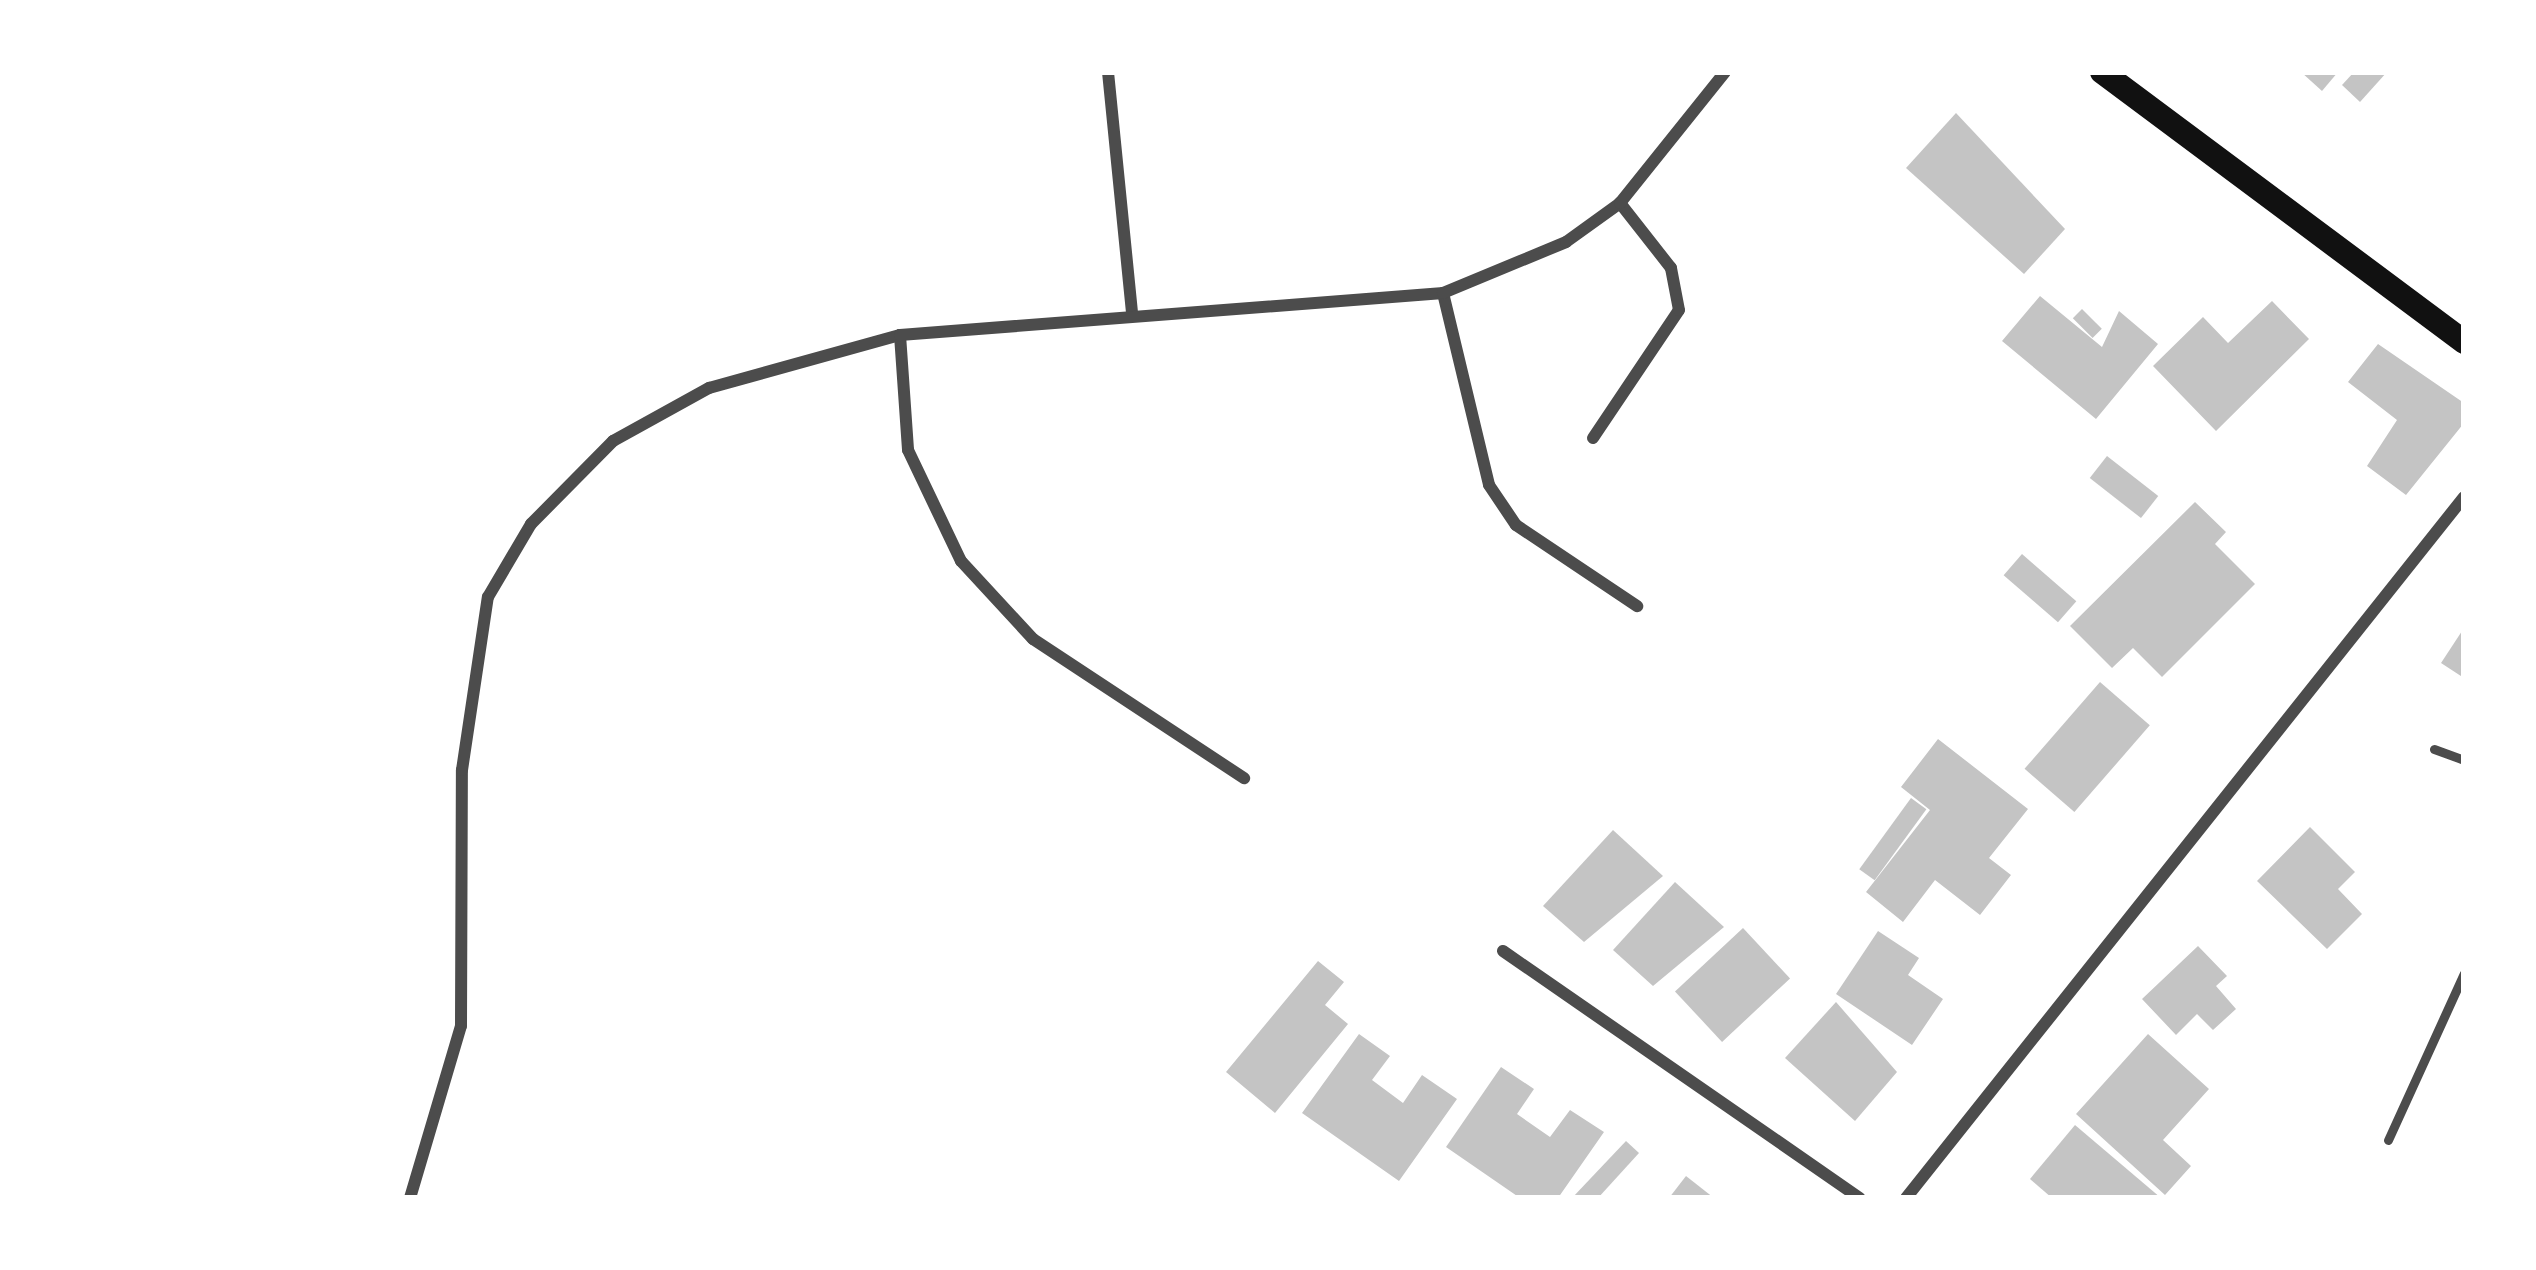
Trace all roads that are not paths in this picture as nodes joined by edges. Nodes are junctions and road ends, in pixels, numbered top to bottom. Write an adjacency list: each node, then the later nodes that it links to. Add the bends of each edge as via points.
1 (1108, 72): 6 (street)
2 (1725, 72): 4 (street)
3 (2102, 72): 8 (main road)
4 (1620, 203): 5 (street, via 1566,242); 9 (street, via 1671,268 1679,310)
5 (1443, 293): 6 (street); 11 (street, via 1489,485 1516,525)
6 (1132, 312): 7 (street)
7 (900, 335): 14 (street, via 908,450 961,561 1033,639); 18 (street, via 709,388 613,441 531,524 488,597 462,770 461,1027)
8 (2464, 342)
9 (1593, 438)
10 (2464, 497): 20 (street)
11 (1637, 606)
12 (2434, 749): 13 (lane)
13 (2464, 760)
14 (1244, 778)
15 (1503, 951): 19 (street)
16 (2464, 973): 17 (lane)
17 (2388, 1140)
18 (410, 1198)
19 (1860, 1198)
20 (1906, 1198)

